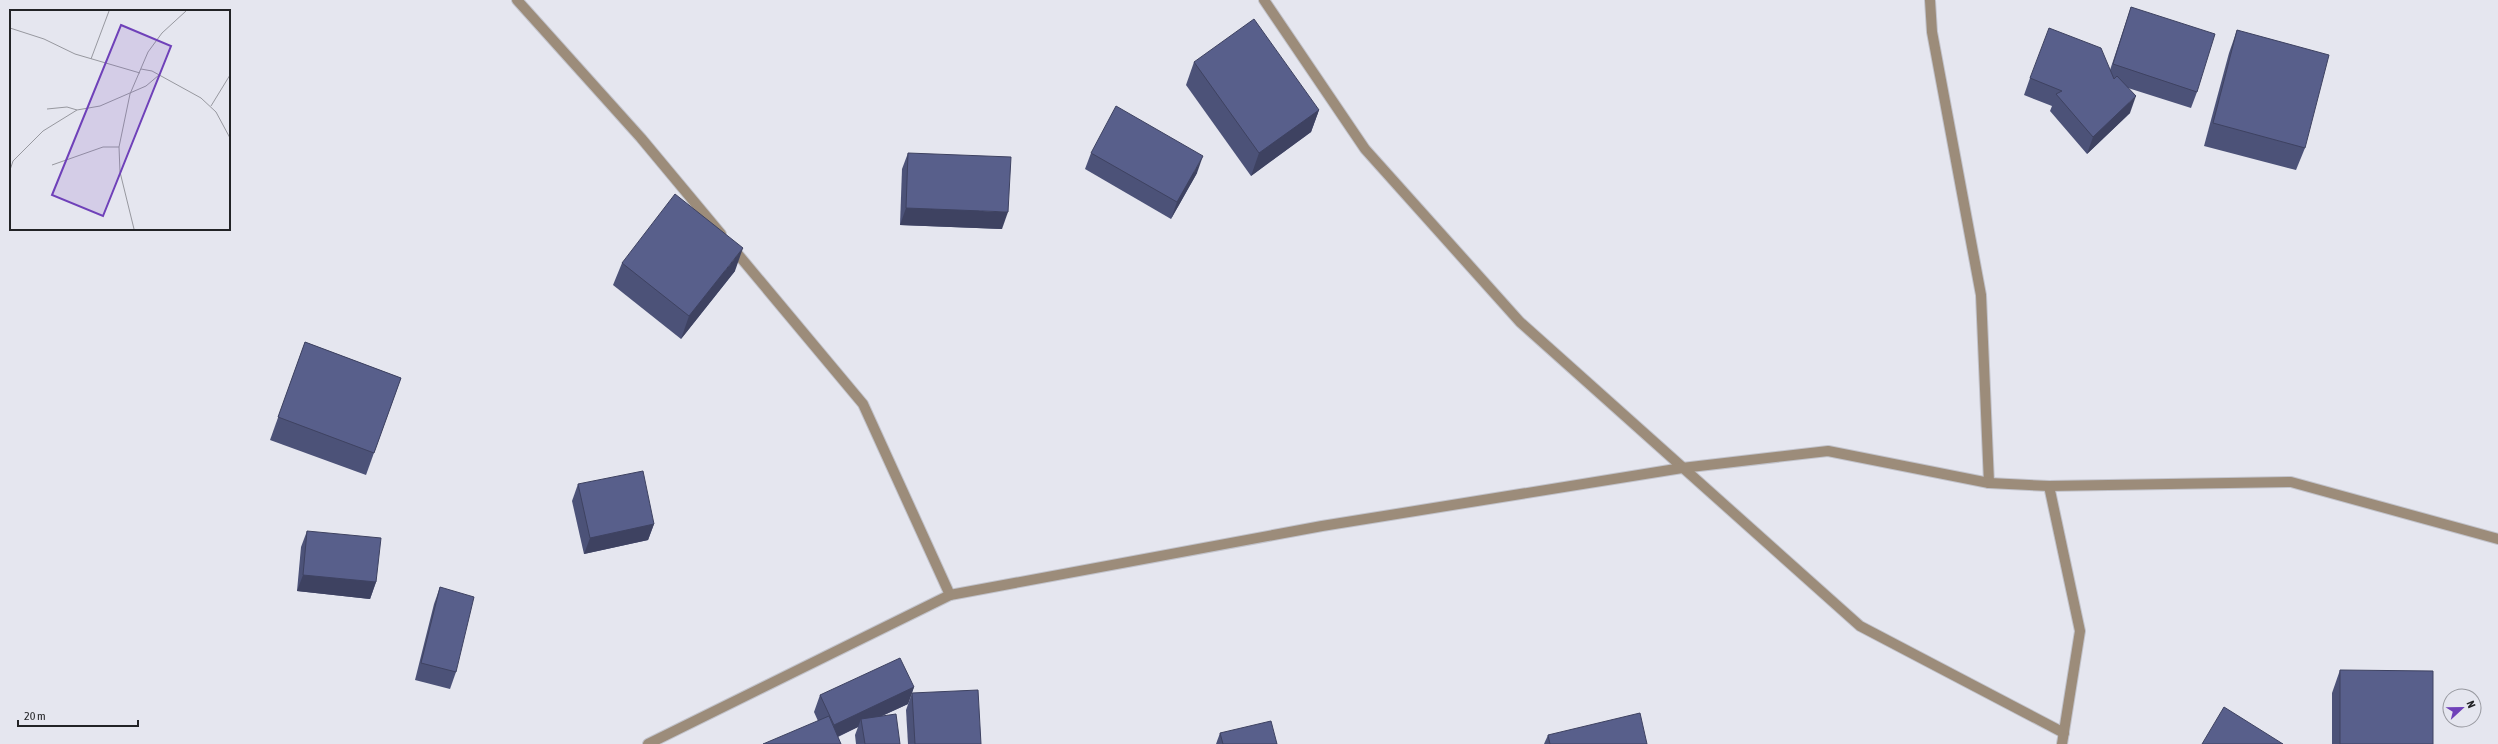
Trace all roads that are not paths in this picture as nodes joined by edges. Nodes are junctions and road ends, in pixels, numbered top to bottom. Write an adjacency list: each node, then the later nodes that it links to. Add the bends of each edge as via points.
1 (517, 0): 8 (street, via 641,138 863,404)
2 (1264, 0): 4 (street, via 1365,149 1520,322)
3 (1930, 0): 5 (street, via 1932,32 1981,295)
4 (1682, 468): 5 (street, via 1828,451); 8 (street, via 1322,526); 9 (street, via 1860,626)
5 (1989, 483): 6 (street)
6 (2049, 486): 7 (street, via 2291,482); 9 (street, via 2080,631)
7 (2498, 539)
8 (950, 595): 10 (street)
9 (2064, 733): 11 (street)
10 (648, 744)
11 (2062, 744)

